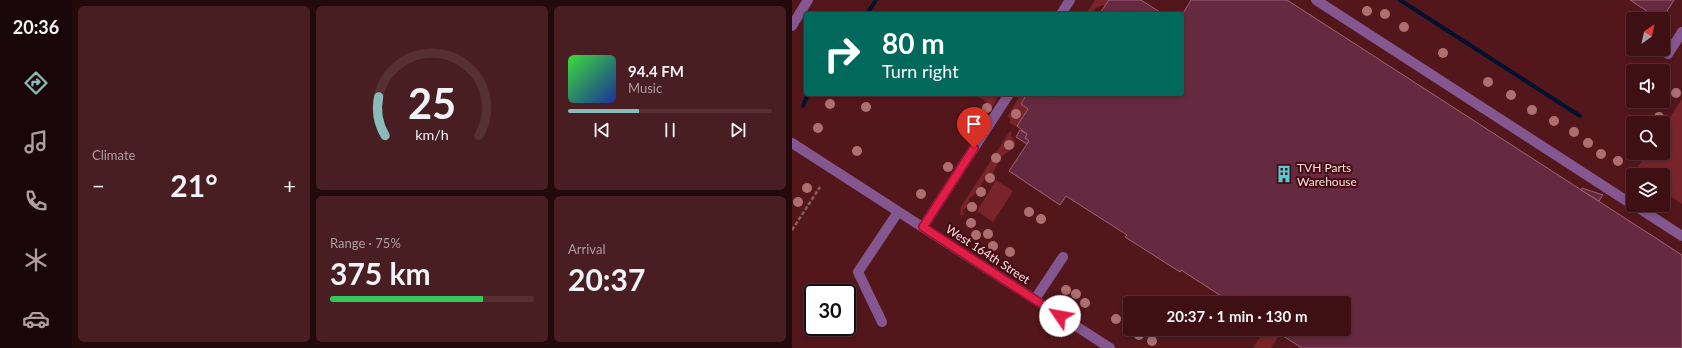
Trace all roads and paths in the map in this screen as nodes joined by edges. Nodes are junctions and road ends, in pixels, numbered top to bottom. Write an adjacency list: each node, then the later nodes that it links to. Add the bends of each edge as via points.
1 (808, 0): 5 (street)
2 (1070, 0): 4 (street)
3 (1316, 0): 11 (street)
4 (1062, 12)
5 (792, 26)
6 (1682, 32): 7 (street)
7 (1670, 51)
8 (1008, 96): 14 (street)
9 (792, 143): 12 (street, West 164th Street)
10 (820, 186): 15 (path)
11 (1626, 200)
12 (898, 212): 14 (street, West 164th Street); 19 (street, via 858,272)
13 (1644, 212): 16 (street)
14 (923, 227): 18 (street, West 164th Street)
15 (792, 230)
16 (1682, 236)
17 (1063, 257): 18 (street)
18 (1035, 300): 20 (street, West 164th Street)
19 (882, 322)
20 (1110, 348)

